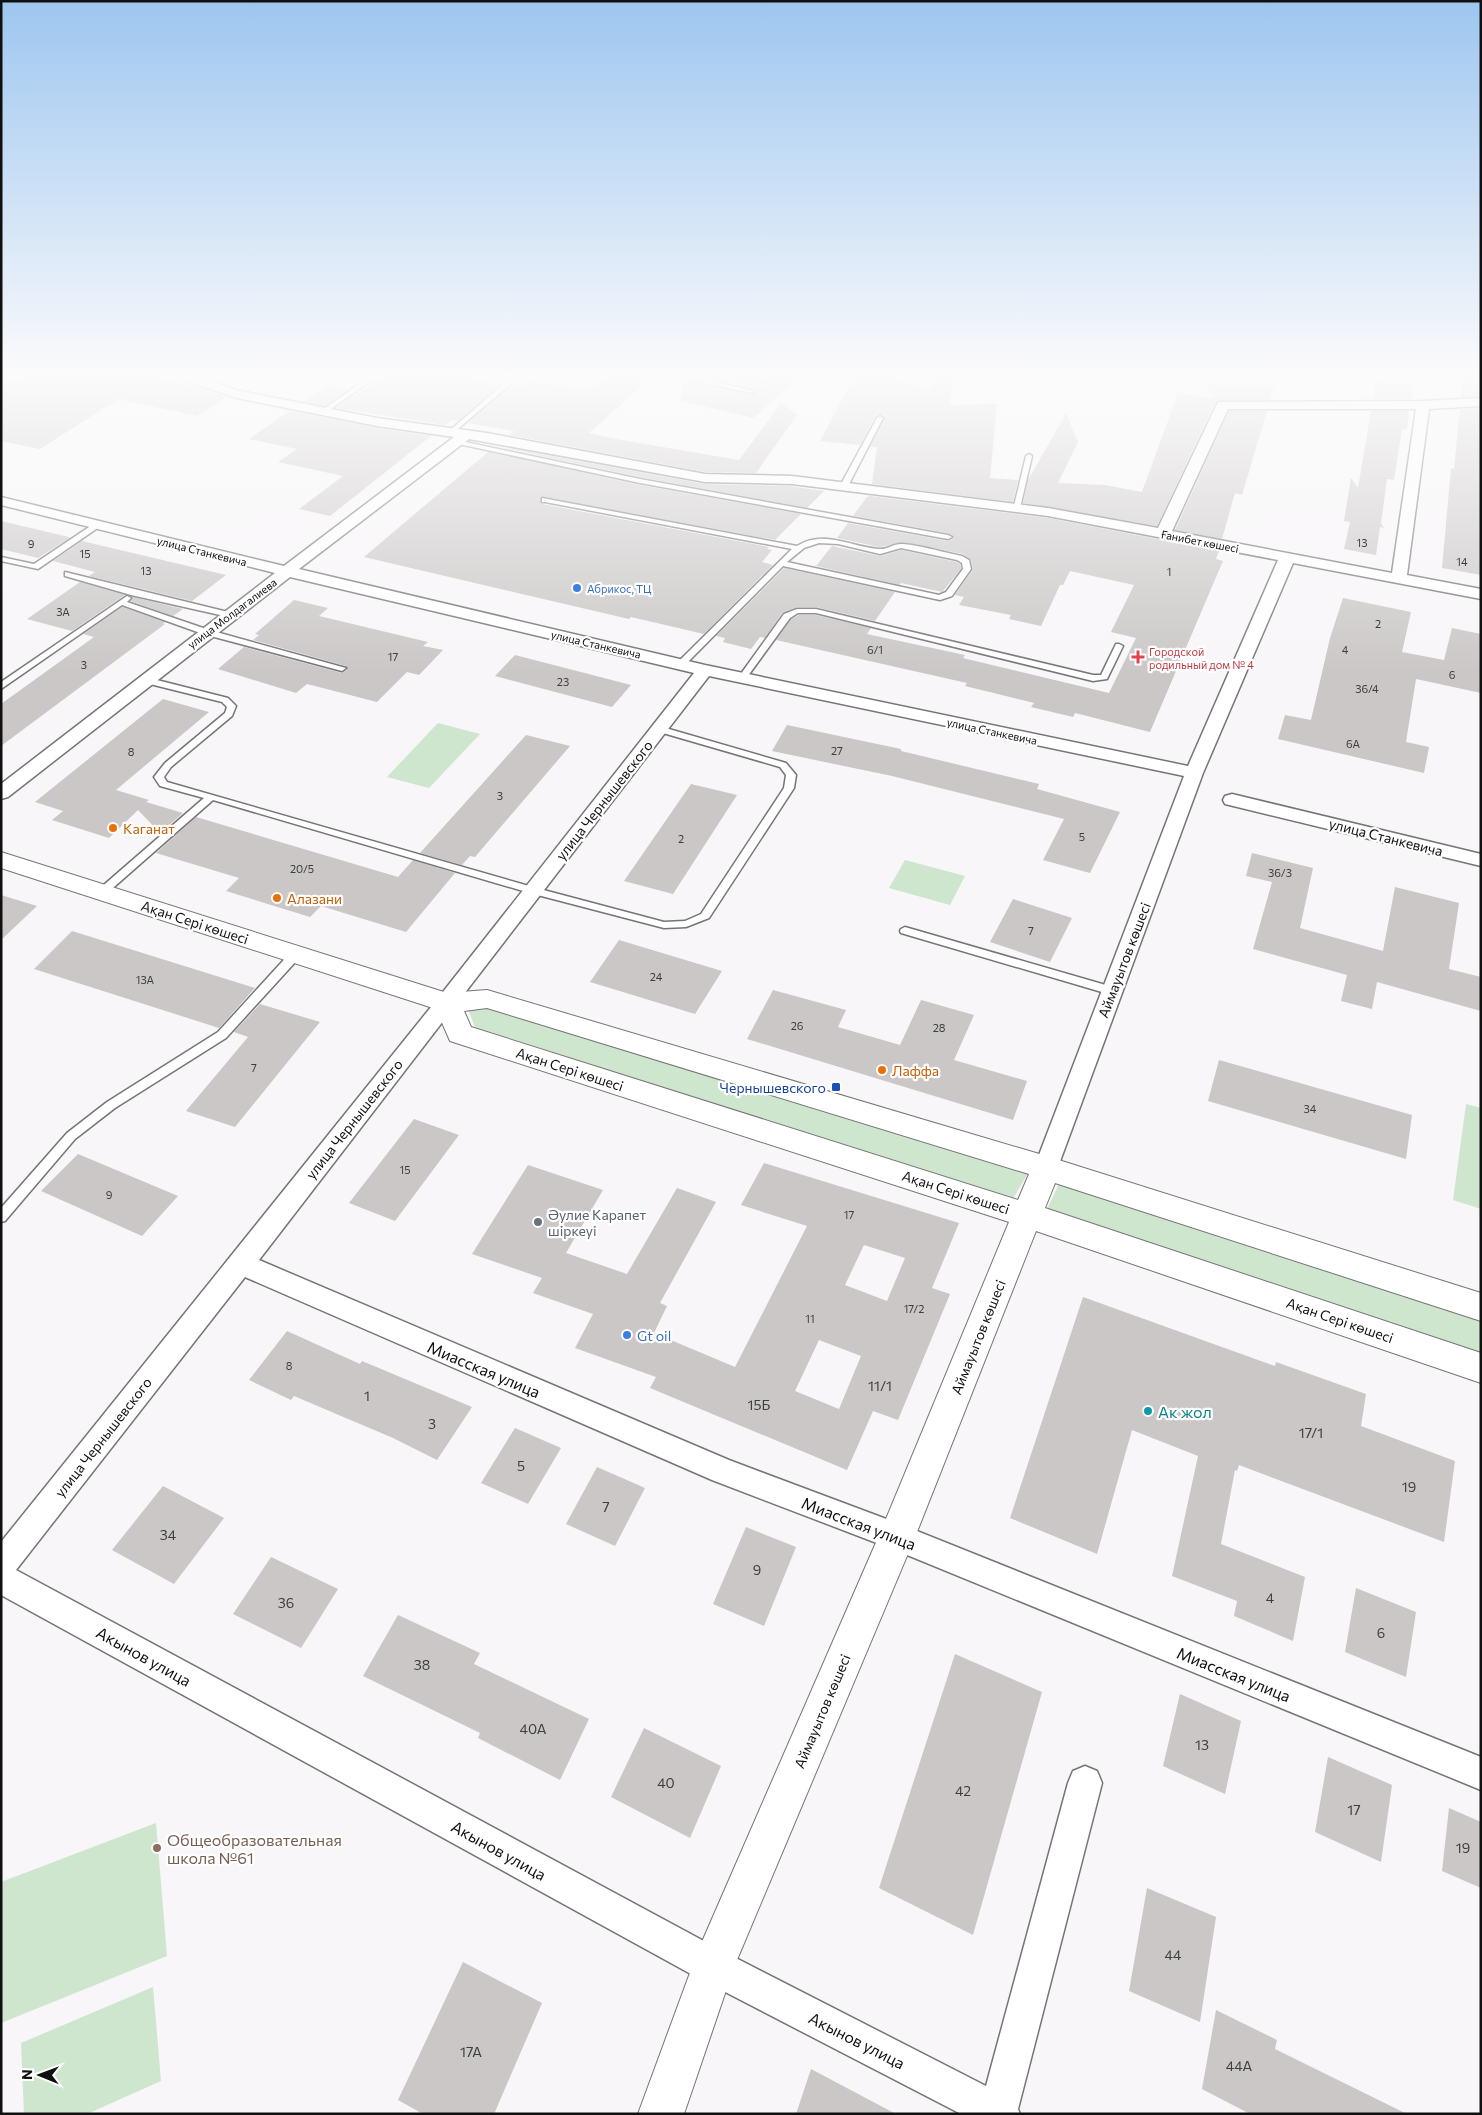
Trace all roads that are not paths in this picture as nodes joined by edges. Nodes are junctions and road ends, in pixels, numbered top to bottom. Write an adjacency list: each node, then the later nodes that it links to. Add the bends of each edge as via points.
1 (409, 475): 19 (street, улица Молдагалиева)
2 (609, 475): 14 (lane)
3 (687, 475): 8 (street, Ғанибет көшесі)
4 (850, 475): 8 (lane)
5 (1024, 475): 11 (lane)
6 (1191, 475): 13 (street)
7 (1413, 475): 21 (street)
8 (844, 486): 11 (street, Ғанибет көшесі)
9 (1, 500): 12 (street, улица Станкевича)
10 (545, 500): 15 (lane)
11 (1016, 508): 13 (street, Ғанибет көшесі)
12 (98, 525): 17 (lane, via 35,567); 19 (street, улица Станкевича)
13 (1163, 534): 16 (street, Ғанибет көшесі)
14 (948, 537)
15 (796, 548): 18 (lane); 18 (lane, via 806,542 827,540 882,552 901,546 959,558 966,562 967,569 949,594 940,598)
16 (1287, 558): 21 (street, Ғанибет көшесі); 35 (street, Аймауытов көшесі)
17 (1, 559)
18 (781, 562): 28 (lane)
19 (286, 572): 25 (street, улица Молдагалиева); 28 (street, улица Станкевича)
20 (68, 574): 22 (lane)
21 (1399, 579): 23 (street, Ғанибет көшесі)
22 (134, 593): 24 (lane); 25 (lane)
23 (1481, 594)
24 (121, 602): 26 (lane); 33 (lane)
25 (229, 615): 26 (street, улица Молдагалиева)
26 (206, 632): 29 (lane); 32 (street, улица Молдагалиева)
27 (1119, 646): 31 (lane, via 1104,677 1093,678 816,611 797,611 787,616)
28 (681, 664): 30 (street, улица Станкевича)
29 (342, 668)
30 (705, 670): 31 (street, улица Станкевича); 34 (street, улица Чернышевского)
31 (742, 678): 35 (street, улица Станкевича)
32 (144, 680): 36 (street, улица Молдагалиева); 37 (lane, via 225,700 232,706 229,714 168,765 159,777 163,784)
33 (1, 686)
34 (659, 730): 41 (street, улица Чернышевского); 41 (lane, via 783,765 791,775 789,788 705,916 686,924 664,925)
35 (1194, 774): 45 (street, Аймауытов көшесі)
36 (1, 793)
37 (211, 798): 41 (lane); 42 (lane)
38 (1232, 800): 40 (street, улица Станкевича)
39 (1, 860): 42 (street, Ақан Сері көшесі)
40 (1481, 860)
41 (534, 891): 46 (street, улица Чернышевского)
42 (102, 892): 44 (street, Ақан Сері көшесі)
43 (905, 931): 45 (lane)
44 (295, 955): 46 (street, Ақан Сері көшесі); 49 (lane, via 222,1035 111,1104 71,1136)
45 (1112, 991): 47 (street, Аймауытов көшесі)
46 (447, 1003): 47 (street, Ақан Сері көшесі, via 486,999); 48 (street, Ақан Сері көшесі, via 460,1034); 50 (street, улица Чернышевского)
47 (1046, 1168): 48 (street, Аймауытов көшесі); 51 (street, Ақан Сері көшесі)
48 (1027, 1215): 52 (street, Ақан Сері көшесі); 53 (street, Аймауытов көшесі)
49 (1, 1217)
50 (240, 1263): 53 (street, Миасская улица, via 722,1471); 54 (street, улица Чернышевского)
51 (1481, 1307)
52 (1481, 1368)
53 (897, 1537): 56 (street, Миасская улица); 58 (street, Аймауытов көшесі)
54 (1, 1566)
55 (1, 1578): 58 (street, Акынов улица)
56 (1481, 1774)
57 (1085, 1783): 59 (street)
58 (713, 1966): 59 (street, Акынов улица); 60 (street, Аймауытов көшесі)
59 (1000, 2113)
60 (661, 2114)

